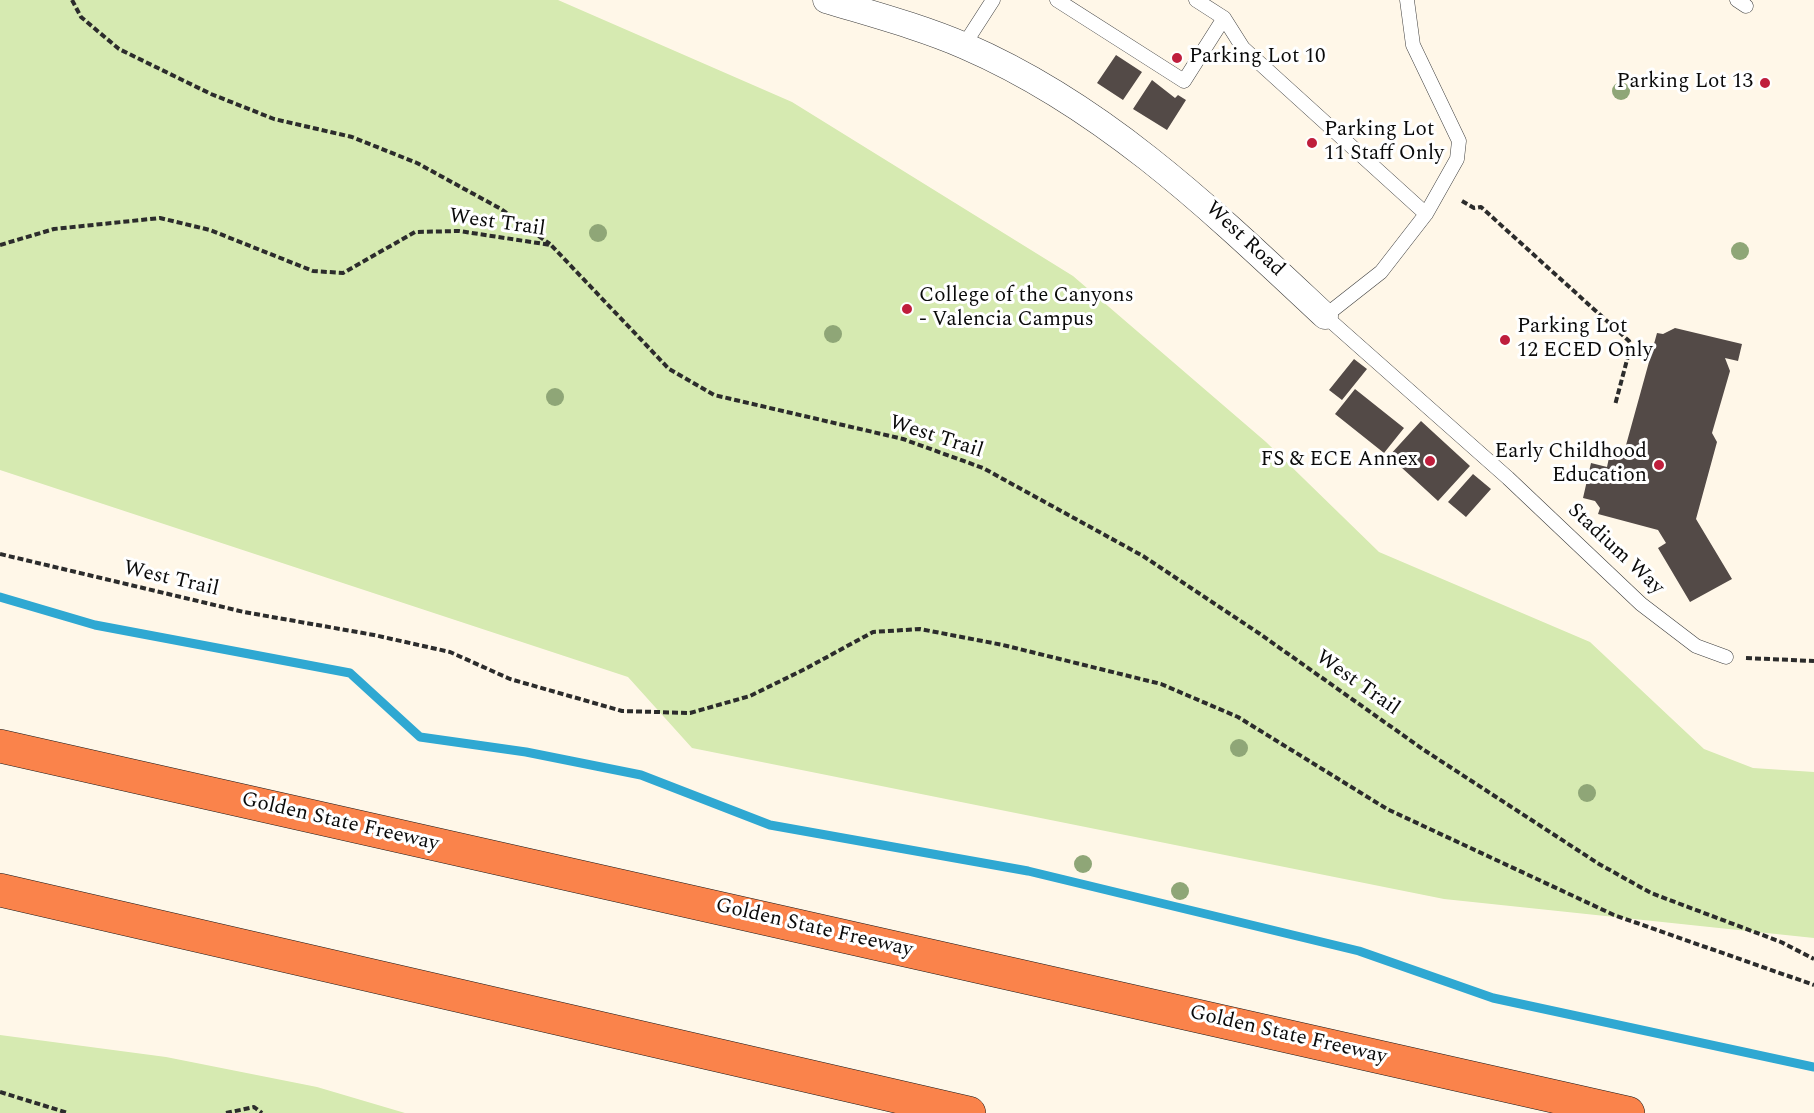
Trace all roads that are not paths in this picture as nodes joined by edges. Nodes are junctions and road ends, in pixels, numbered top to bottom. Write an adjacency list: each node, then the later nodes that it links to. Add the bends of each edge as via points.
1 (826, 0): 7 (street, West Road)
2 (993, 0): 7 (lane)
3 (1057, 0): 6 (lane, via 1184,81)
4 (1196, 0): 6 (lane)
5 (1407, 0): 8 (lane, via 1413,45 1459,141 1457,159)
6 (1224, 18): 8 (lane, via 1243,48)
7 (964, 45): 9 (street, West Road, via 1005,65 1138,149 1191,191)
8 (1426, 214): 9 (lane, via 1381,272)
9 (1325, 316): 10 (lane, Stadium Way, via 1508,478 1641,604 1696,646)
10 (1726, 657)
11 (0, 746): 14 (highway, Golden State Freeway)
12 (0, 890): 13 (highway)
13 (969, 1113)
14 (1628, 1113)

